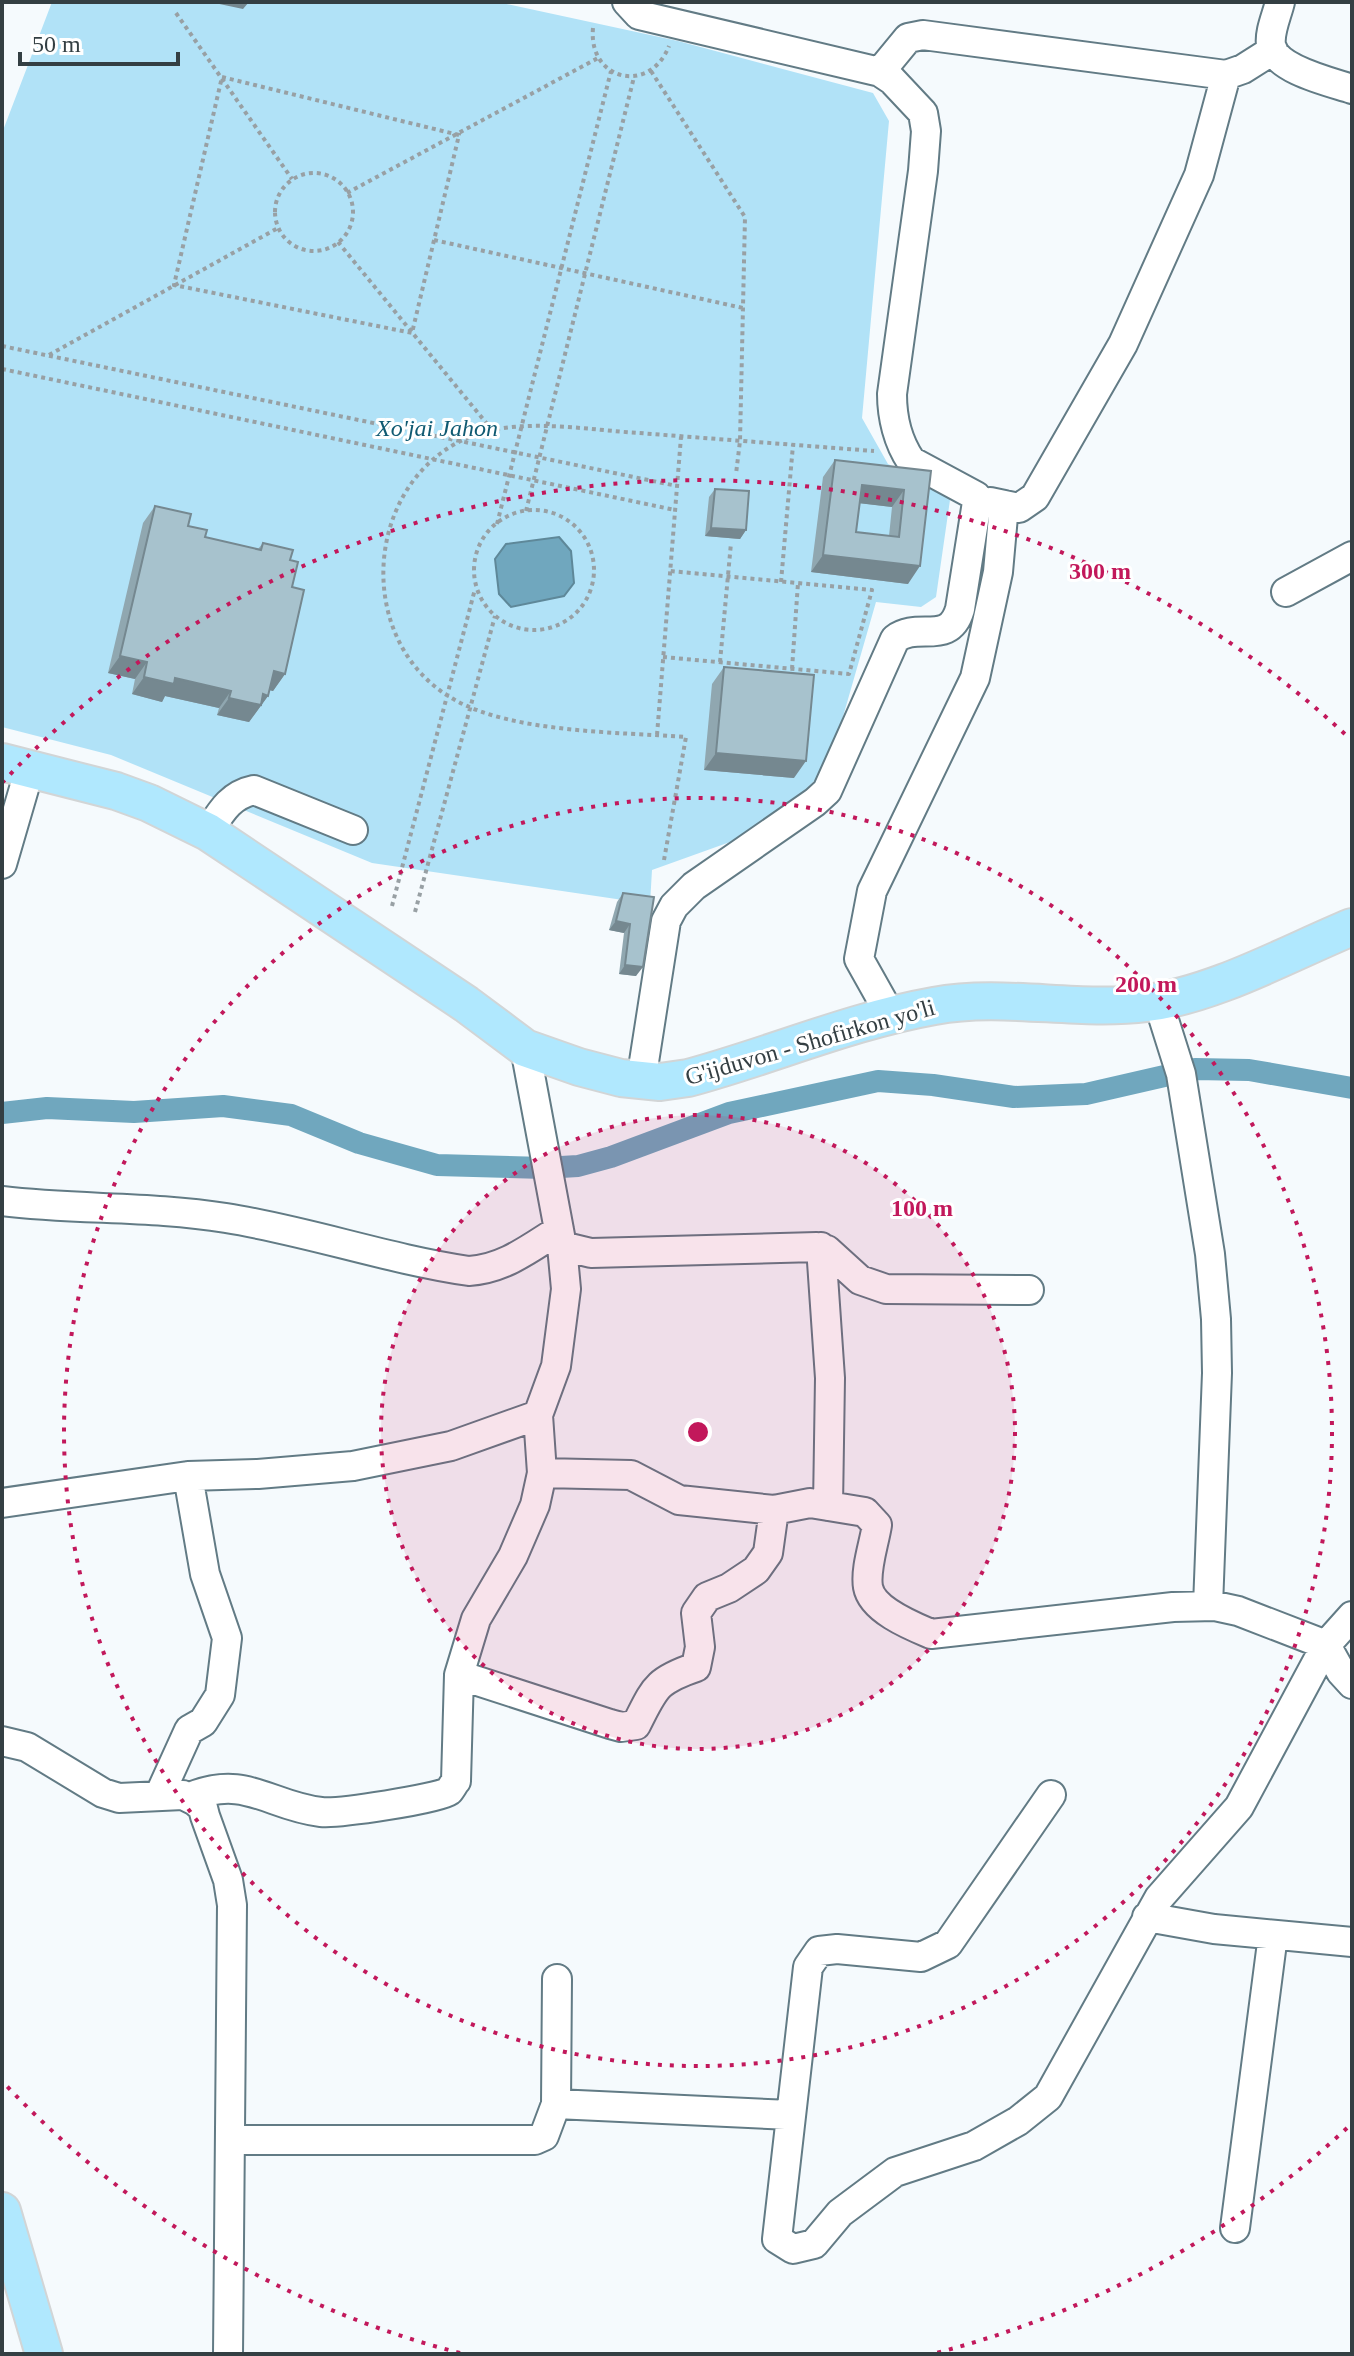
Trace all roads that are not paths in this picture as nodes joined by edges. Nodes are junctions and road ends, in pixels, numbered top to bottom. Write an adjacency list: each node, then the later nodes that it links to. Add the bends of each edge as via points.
1 (627, 2): 4 (street, via 639,15)
2 (1280, 2): 3 (street)
3 (1273, 50): 5 (street); 6 (street, via 1284,64)
4 (880, 72): 5 (street, via 908,38 923,35); 7 (street, via 923,113 926,131 892,394 895,424 911,461)
5 (1226, 75): 8 (street, via 1199,175 1123,344 1035,497 1019,508)
6 (1352, 89)
7 (977, 499): 8 (street); 19 (street, via 954,623 941,631 905,633 895,639 827,791 700,881 670,911)
8 (1004, 505): 17 (street, via 998,572 975,678 872,891 859,959)
9 (1352, 556): 10 (street)
10 (1286, 592)
11 (16, 765): 13 (main road, G'ijduvon - Shofirkon yo'li, via 116,791); 14 (street)
12 (353, 830): 13 (street, via 254,790 238,793)
13 (208, 832): 18 (main road, G'ijduvon - Shofirkon yo'li)
14 (2, 864)
15 (1352, 927): 16 (main road, G'ijduvon - Shofirkon yo'li, via 1210,987)
16 (1158, 1001): 17 (main road, G'ijduvon - Shofirkon yo'li, via 1110,1005 975,1000); 30 (street, via 1180,1067 1216,1319)
17 (891, 1016): 19 (main road, G'ijduvon - Shofirkon yo'li, via 688,1078)
18 (525, 1048): 19 (main road, G'ijduvon - Shofirkon yo'li, via 600,1074); 21 (street)
19 (641, 1081)
20 (2, 1201): 21 (street, via 218,1216 469,1271 507,1264 515,1255)
21 (561, 1238): 22 (street, via 591,1253); 24 (street, via 566,1289 556,1366)
22 (821, 1247): 23 (street, via 860,1280 886,1289); 28 (street, via 830,1378)
23 (1029, 1290)
24 (538, 1415): 25 (street); 26 (street, via 451,1446 353,1466)
25 (542, 1473): 29 (street, via 631,1475 679,1500); 33 (street, via 535,1505 476,1619)
26 (188, 1476): 27 (street); 37 (street, via 205,1574 227,1638 220,1695 203,1722 189,1730)
27 (2, 1503)
28 (828, 1506): 29 (street, via 810,1503); 30 (street, via 865,1512 877,1525 868,1586 873,1600 906,1624 931,1634)
29 (774, 1510): 33 (street, via 768,1553 756,1570 707,1597 696,1613 696,1667 666,1677 636,1725 610,1724)
30 (1208, 1606): 32 (street, via 1238,1611)
31 (1352, 1616): 32 (street)
32 (1326, 1645): 34 (street); 39 (street, via 1239,1807 1170,1883)
33 (459, 1675): 38 (street, via 456,1781 450,1790 431,1798 325,1813 236,1787)
34 (1352, 1684)
35 (2, 1741): 37 (street, via 27,1747 103,1793 119,1798)
36 (1051, 1795): 44 (street, via 948,1944 921,1957 819,1951 808,1967)
37 (159, 1796): 38 (street)
38 (190, 1797): 45 (street, via 203,1808 232,1905)
39 (1147, 1917): 40 (street); 44 (street, via 1048,2097 974,2146 895,2172 840,2213 814,2244 793,2249 777,2239)
40 (1273, 1935): 41 (street); 47 (street)
41 (1352, 1942)
42 (557, 1979): 43 (street)
43 (556, 2104): 44 (street); 45 (street, via 544,2136 535,2140)
44 (791, 2115)
45 (231, 2140): 49 (street)
46 (2, 2211): 48 (main road)
47 (1235, 2228)
48 (44, 2354)
49 (228, 2354)

